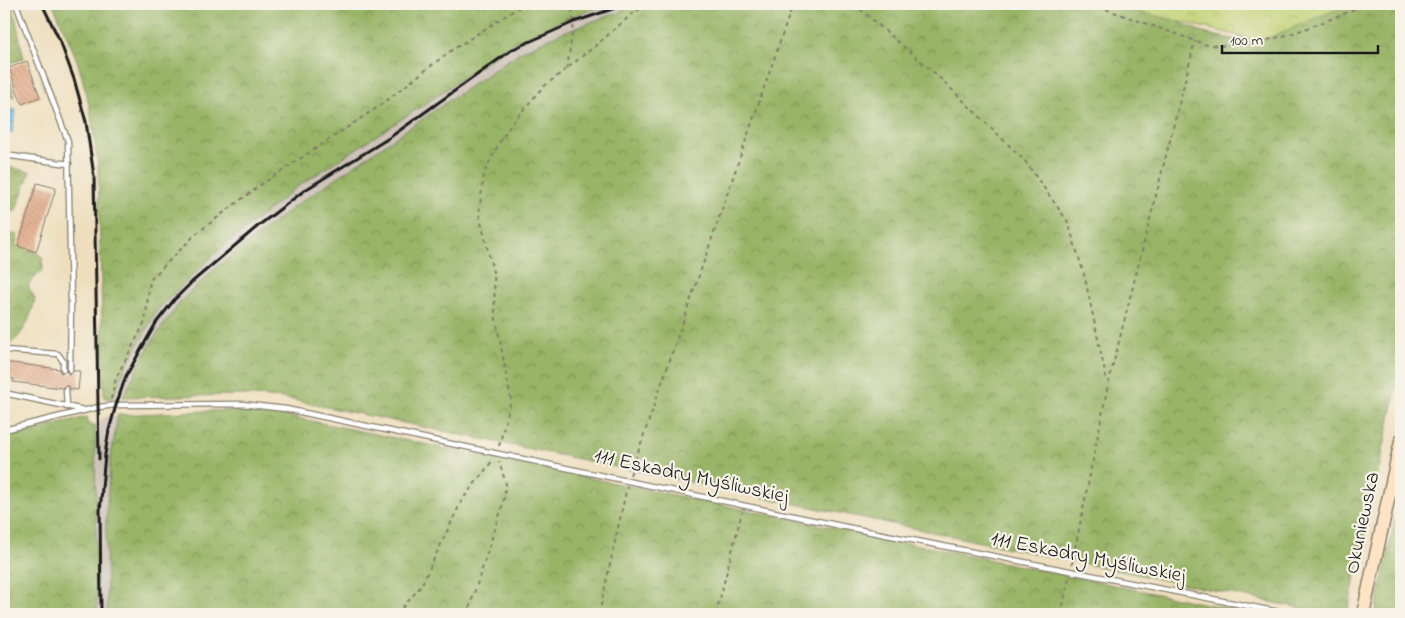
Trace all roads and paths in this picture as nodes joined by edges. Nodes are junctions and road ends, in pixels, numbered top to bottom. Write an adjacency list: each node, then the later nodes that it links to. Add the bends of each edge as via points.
1 (16, 4): 12 (lane, via 68,141)
2 (524, 4): 19 (path, via 449,52 378,107 259,186 197,233 150,280 145,322 116,378)
3 (571, 4): 10 (path, via 574,22)
4 (647, 4): 10 (path)
5 (793, 4): 25 (path)
6 (854, 4): 16 (path, via 938,76 1025,161 1068,222 1086,278)
7 (1091, 4): 9 (path)
8 (1367, 4): 9 (path, via 1273,40 1221,46)
9 (1195, 41): 16 (path)
10 (567, 69): 24 (path, via 542,88 512,122 484,173 479,214 494,276 495,314 511,400)
11 (4, 154): 12 (lane)
12 (69, 164): 15 (lane)
13 (4, 350): 14 (lane, via 58,354 63,361)
14 (63, 369)
15 (70, 370)
16 (1108, 384): 27 (path)
17 (66, 389): 20 (lane)
18 (4, 393): 20 (lane, 111 Eskadry Myśliwskiej)
19 (109, 406): 21 (lane, 111 Eskadry Myśliwskiej); 24 (lane, 111 Eskadry Myśliwskiej, via 262,405)
20 (67, 407): 21 (lane, 111 Eskadry Myśliwskiej)
21 (85, 411): 22 (lane, 111 Eskadry Myśliwskiej)
22 (4, 430)
23 (1401, 441): 34 (main road, Okuniewska)
24 (497, 454): 25 (lane, 111 Eskadry Myśliwskiej); 28 (path, via 462,500 421,586); 29 (path, via 506,484 503,504 469,609)
25 (628, 480): 26 (lane, 111 Eskadry Myśliwskiej); 30 (path)
26 (744, 505): 27 (lane, 111 Eskadry Myśliwskiej); 31 (path)
27 (1070, 571): 32 (path); 33 (lane, 111 Eskadry Myśliwskiej)
28 (397, 614)
29 (464, 614)
30 (599, 614)
31 (716, 614)
32 (1062, 614)
33 (1289, 614)
34 (1363, 614)

